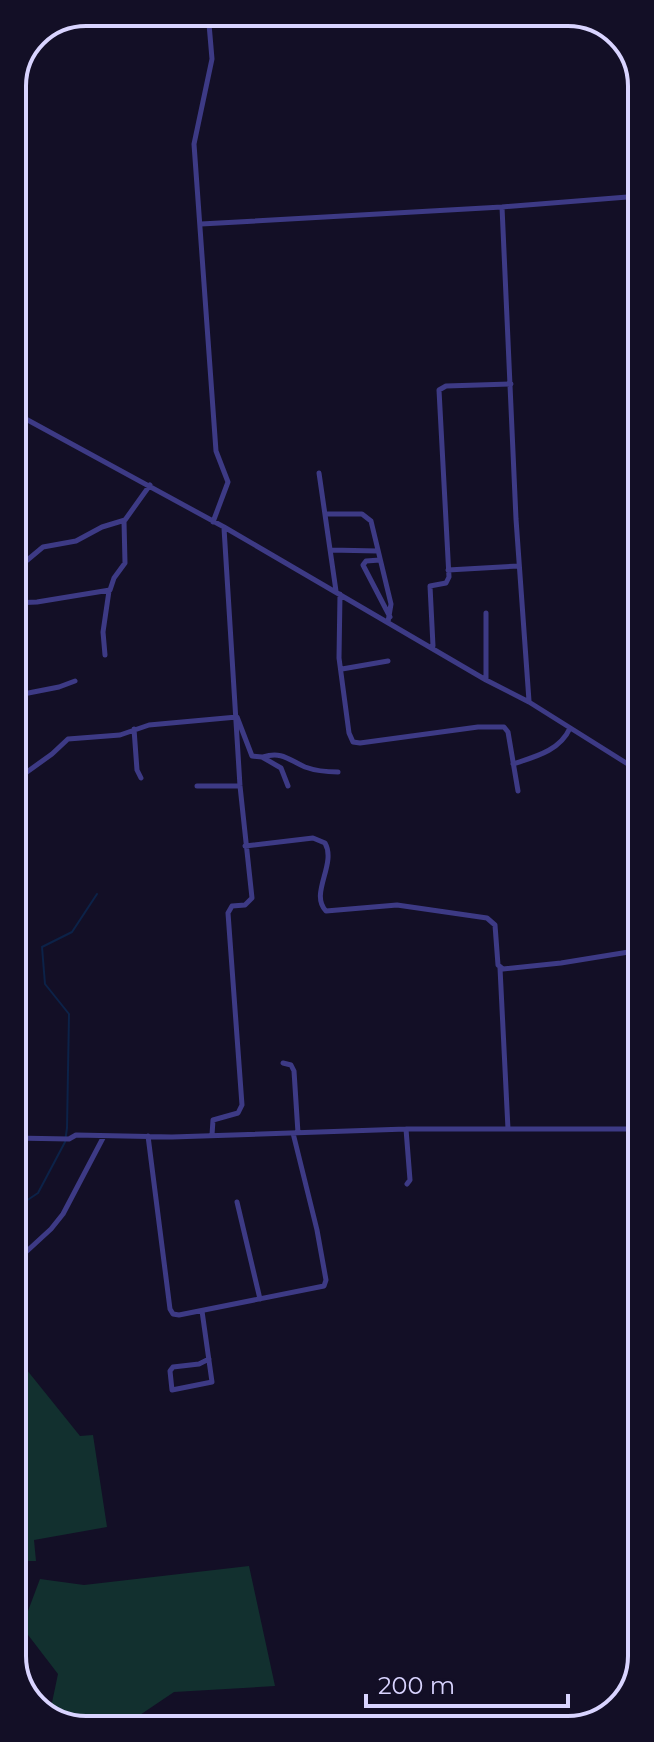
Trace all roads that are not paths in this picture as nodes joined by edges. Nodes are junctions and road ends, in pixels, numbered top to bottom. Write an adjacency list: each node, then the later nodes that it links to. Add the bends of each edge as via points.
1 (209, 26): 4 (street, via 212,59 194,137)
2 (628, 197): 3 (street)
3 (502, 207): 4 (street); 5 (street)
4 (201, 224): 11 (street, via 216,451 228,482)
5 (511, 384): 17 (street); 18 (street, via 439,390)
6 (26, 419): 8 (street)
7 (319, 473): 9 (street)
8 (150, 485): 10 (street); 11 (street)
9 (325, 514): 13 (street); 14 (street, via 366,515)
10 (124, 521): 16 (street, via 76,541 43,547); 19 (street, via 125,563)
11 (213, 522): 12 (street)
12 (224, 527): 20 (street); 32 (street)
13 (330, 550): 14 (street); 20 (street)
14 (378, 551): 15 (street)
15 (380, 560): 23 (street, via 391,604); 23 (street, via 363,565)
16 (26, 561)
17 (519, 566): 18 (street); 31 (street)
18 (448, 570): 24 (street, via 446,583 430,586)
19 (109, 591): 21 (street); 25 (street)
20 (338, 593): 23 (street); 27 (street)
21 (26, 602)
22 (486, 613): 28 (street)
23 (389, 619): 24 (street)
24 (433, 647): 28 (street)
25 (105, 655)
26 (388, 661): 27 (street)
27 (342, 669): 36 (street, via 353,742 501,726 508,732)
28 (486, 680): 31 (street)
29 (75, 681): 30 (street)
30 (26, 693)
31 (529, 702): 33 (street)
32 (237, 717): 34 (street); 35 (street, via 252,756); 42 (street)
33 (570, 728): 36 (street, via 549,751); 37 (street)
34 (134, 729): 39 (street, via 68,739); 40 (street)
35 (262, 757): 38 (street, via 284,755 311,769); 43 (street, via 281,768)
36 (513, 764): 44 (street)
37 (628, 764)
38 (338, 772)
39 (26, 773)
40 (141, 778)
41 (197, 786): 42 (street)
42 (240, 786): 45 (street)
43 (288, 786)
44 (518, 791)
45 (245, 846): 47 (street, via 313,838 325,843 329,858 320,899 326,911 397,905 487,918 495,925); 53 (street, via 252,898 228,913 242,1105 238,1113 213,1120)
46 (628, 952): 47 (street)
47 (500, 967): 50 (street)
48 (283, 1063): 52 (street, via 294,1071)
49 (406, 1129): 50 (street); 52 (street); 57 (street)
50 (508, 1129): 51 (street)
51 (628, 1129)
52 (295, 1133): 53 (street); 60 (street, via 326,1283)
53 (212, 1135): 55 (street)
54 (104, 1136): 55 (street); 56 (street); 59 (street, via 63,1214)
55 (148, 1136): 61 (street, via 170,1309 179,1315)
56 (26, 1138)
57 (407, 1184)
58 (237, 1202): 60 (street)
59 (26, 1252)
60 (260, 1299): 61 (street)
61 (202, 1311): 62 (street)
62 (209, 1359): 62 (street, via 173,1367 172,1390 212,1382)

